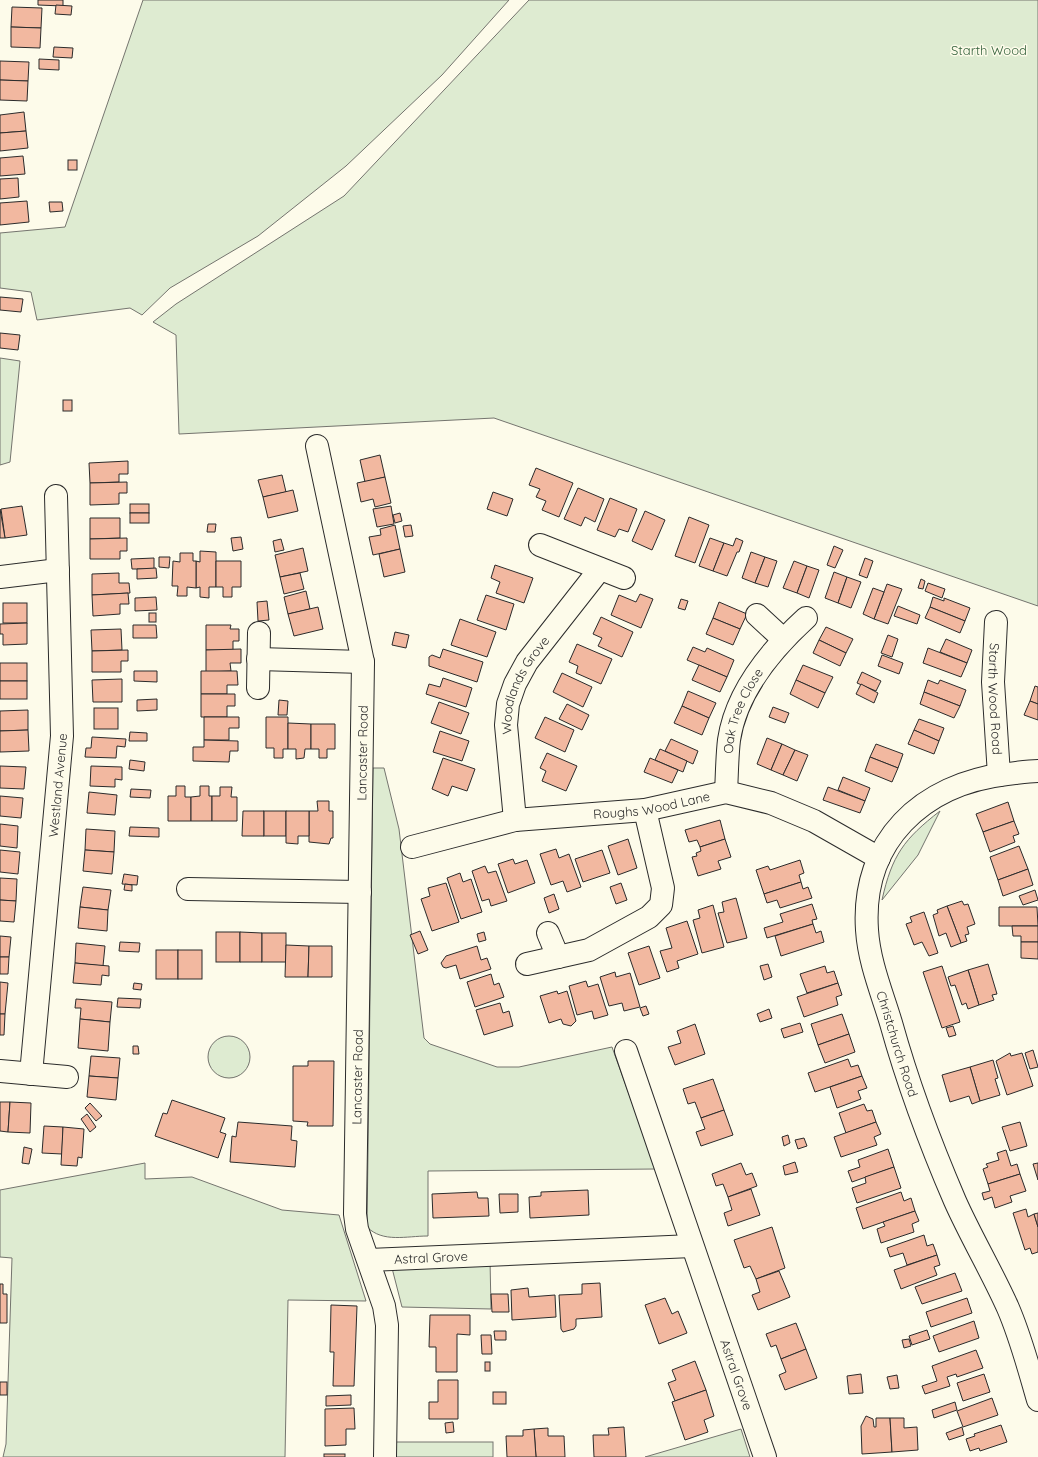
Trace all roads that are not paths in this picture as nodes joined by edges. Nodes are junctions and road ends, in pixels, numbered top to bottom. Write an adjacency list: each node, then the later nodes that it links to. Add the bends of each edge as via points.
1 (317, 446): 14 (street, Lancaster Road)
2 (56, 496): 5 (street, Westland Avenue)
3 (540, 545): 4 (street)
4 (600, 569): 7 (street); 20 (street, Woodlands Grove, via 527,662 508,704 506,725)
5 (58, 570): 6 (street); 30 (street, Westland Avenue, via 62,736)
6 (0, 577)
7 (624, 578)
8 (757, 615): 12 (street)
9 (806, 618): 12 (street, Oak Tree Close)
10 (996, 622): 16 (street, Starth Wood Road, via 993,682)
11 (259, 633): 13 (street)
12 (783, 639): 18 (street, Oak Tree Close, via 748,689 736,713 729,739)
13 (258, 659): 14 (street); 15 (street)
14 (363, 662): 24 (street, Lancaster Road)
15 (258, 688)
16 (999, 775): 17 (street, Christchurch Road); 22 (street, Christchurch Road, via 971,780 925,802 894,832)
17 (1037, 775)
18 (726, 792): 19 (street, Roughs Wood Lane); 22 (street, Roughs Wood Lane, via 771,803 814,821)
19 (645, 810): 20 (street, Roughs Wood Lane); 26 (street, via 663,888 661,905 649,917 589,950)
20 (515, 820): 21 (street, Roughs Wood Lane)
21 (412, 847)
22 (879, 858): 34 (street, Christchurch Road, via 870,881 866,909 870,956 899,1052 931,1140 955,1201 1010,1313)
23 (188, 889): 24 (street)
24 (360, 892): 33 (street, Lancaster Road, via 355,1214 357,1229)
25 (548, 933): 26 (street)
26 (558, 957): 27 (street)
27 (527, 964)
28 (626, 1052): 32 (street, Astral Grove)
29 (0, 1071): 30 (street)
30 (32, 1074): 31 (street)
31 (67, 1077)
32 (692, 1246): 33 (street, Astral Grove); 36 (street, Astral Grove)
33 (369, 1260): 35 (street, via 384,1306 387,1325)
34 (1038, 1400)
35 (385, 1457)
36 (765, 1457)

